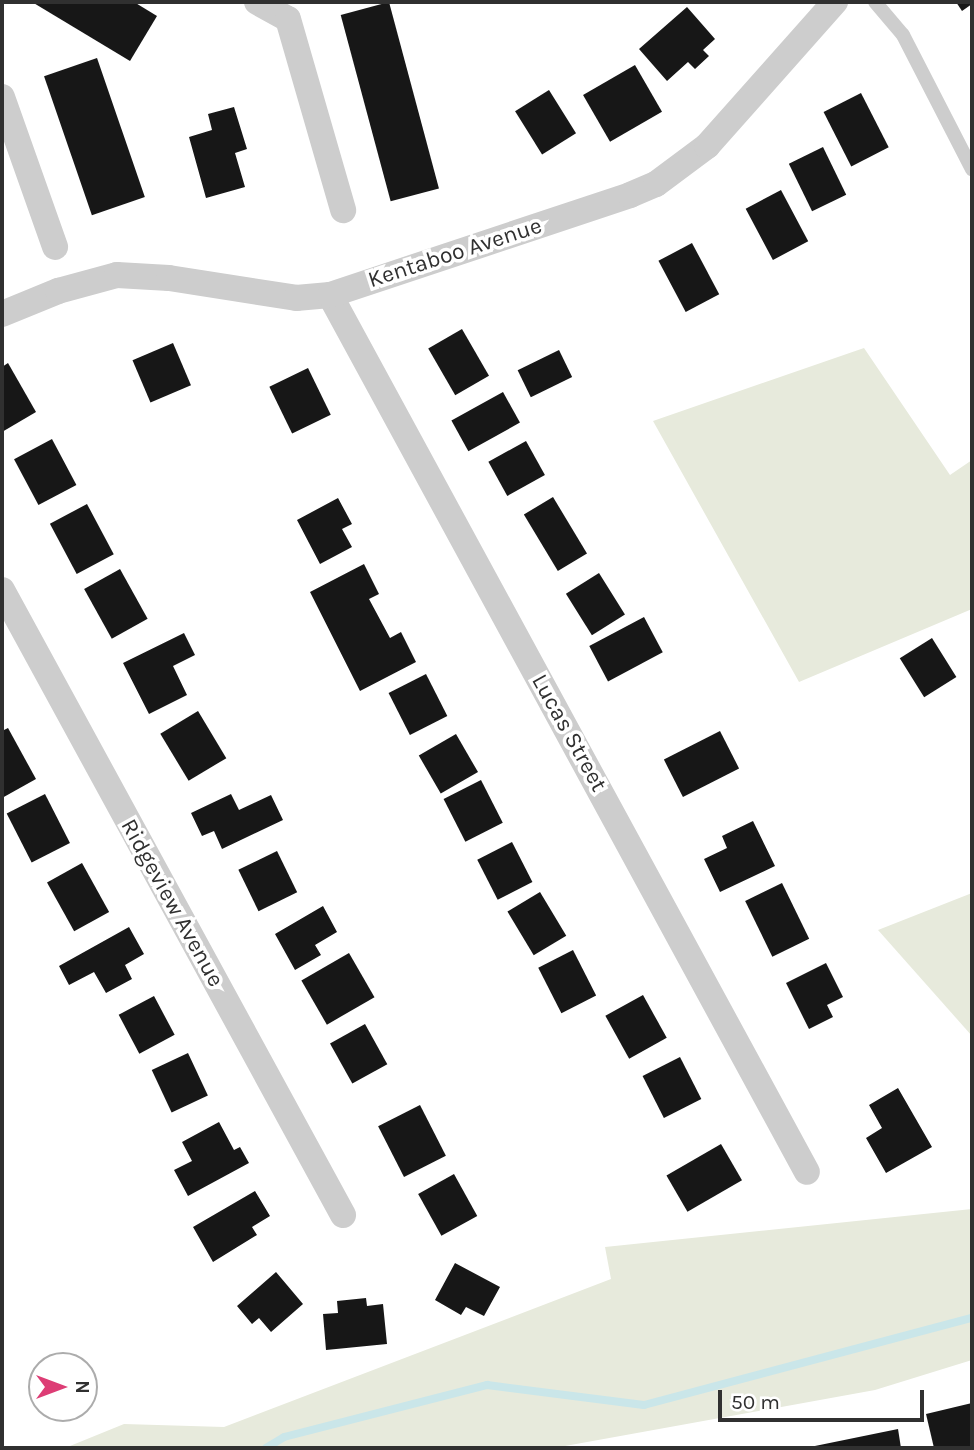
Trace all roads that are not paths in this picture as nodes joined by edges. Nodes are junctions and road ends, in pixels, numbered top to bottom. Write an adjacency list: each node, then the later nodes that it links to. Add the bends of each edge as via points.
1 (257, 2): 6 (street, via 288,19)
2 (835, 2): 8 (street, Kentaboo Avenue, via 734,119 656,184)
3 (875, 2): 5 (lane, via 904,35)
4 (2, 97): 7 (street)
5 (972, 169)
6 (343, 210)
7 (55, 247)
8 (330, 295): 9 (street, Kentaboo Avenue, via 286,297 169,278 117,275 58,291); 11 (street, Lucas Street)
9 (2, 314)
10 (2, 590): 12 (street, Ridgeview Avenue)
11 (807, 1172)
12 (343, 1215)

